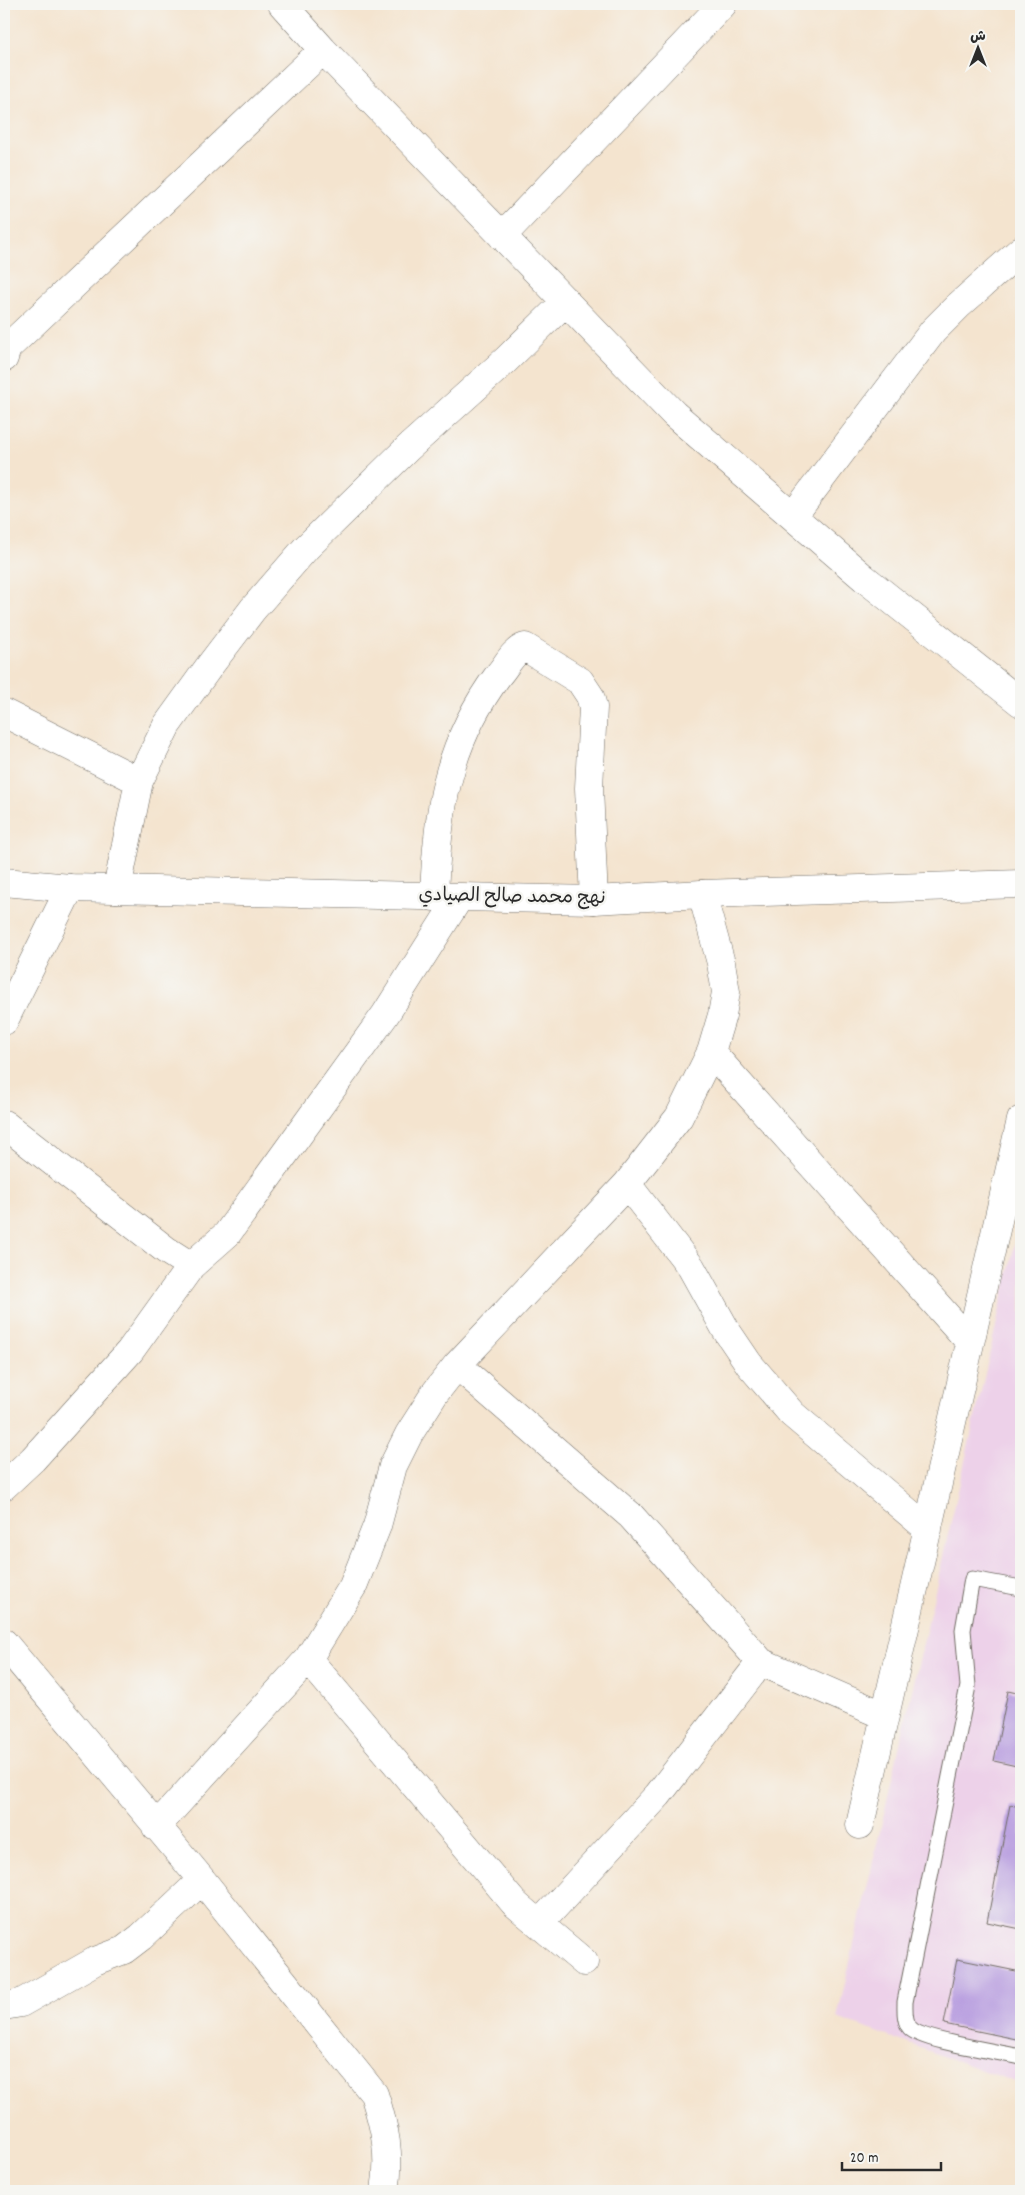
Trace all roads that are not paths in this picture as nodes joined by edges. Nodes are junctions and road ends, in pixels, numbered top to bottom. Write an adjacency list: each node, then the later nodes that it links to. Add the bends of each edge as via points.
1 (282, 4): 3 (street)
2 (723, 4): 4 (street)
3 (323, 50): 4 (street); 7 (street)
4 (502, 236): 6 (street)
5 (1021, 250): 8 (street, via 933,331)
6 (566, 301): 8 (street, via 674,414); 11 (street, via 306,548 210,664 167,725)
7 (5, 350)
8 (792, 516): 9 (street)
9 (1021, 703)
10 (4, 713): 11 (street)
11 (138, 781): 15 (street)
12 (4, 882): 14 (street, نهج محمد صالح الصيادي)
13 (1021, 884): 16 (street, نهج محمد صالح الصيادي)
14 (70, 888): 15 (street, نهج محمد صالح الصيادي); 19 (street)
15 (117, 889): 17 (street, نهج محمد صالح الصيادي)
16 (702, 894): 18 (street, نهج محمد صالح الصيادي); 20 (street, via 726,992)
17 (447, 898): 18 (street, نهج محمد صالح الصيادي); 18 (street, via 436,840 444,790 465,730 490,687 516,652 525,647 580,681 593,706 589,788); 24 (street, via 385,1015 227,1234)
18 (594, 900)
19 (4, 1020)
20 (711, 1052): 23 (street, via 678,1117); 25 (street)
21 (1021, 1120): 25 (street)
22 (4, 1124): 24 (street)
23 (627, 1184): 26 (street); 28 (street, via 691,1267 749,1364 792,1414)
24 (191, 1266): 27 (street, via 130,1351 33,1459)
25 (970, 1342): 28 (street)
26 (457, 1365): 31 (street, via 409,1434 393,1466 377,1526 353,1586); 32 (street, via 631,1516)
27 (4, 1486)
28 (928, 1529): 33 (street)
29 (1021, 1588): 40 (lane, via 972,1579 963,1630 968,1686 905,2002 905,2017 910,2028 925,2037)
30 (4, 1643): 35 (street)
31 (308, 1659): 35 (street); 37 (street, via 514,1903)
32 (761, 1662): 33 (street); 37 (street, via 658,1795)
33 (885, 1716): 34 (street)
34 (860, 1825)
35 (156, 1827): 36 (street)
36 (202, 1880): 39 (street, via 124,1950 95,1961 21,2003); 41 (street, via 374,2094 388,2143)
37 (539, 1924): 38 (street)
38 (584, 1962)
39 (4, 2006)
40 (1021, 2057)
41 (385, 2191)

